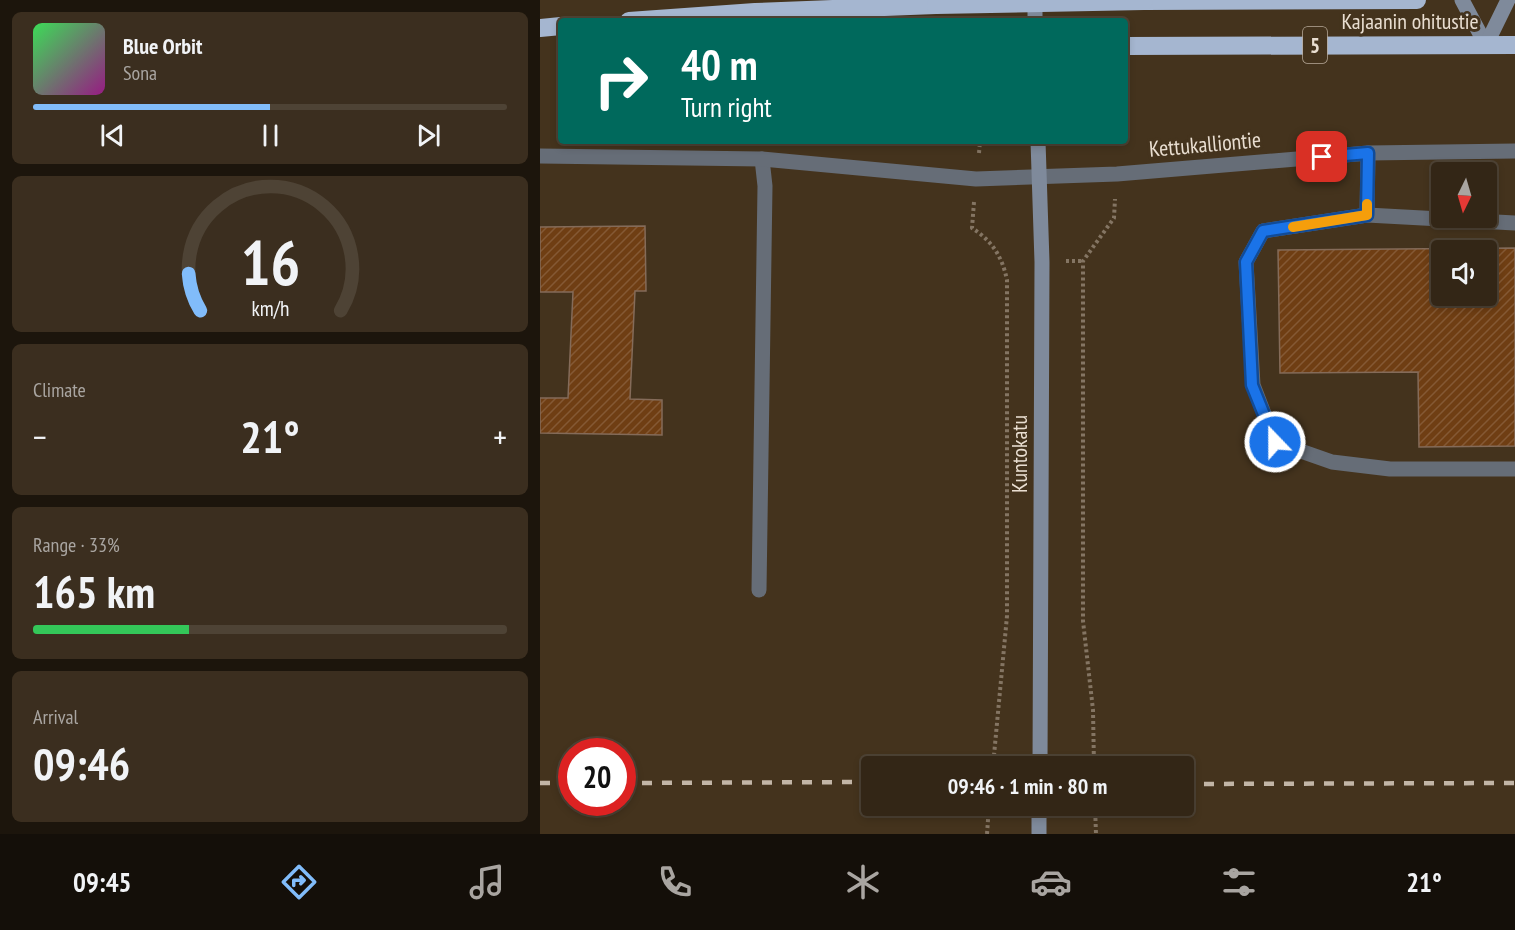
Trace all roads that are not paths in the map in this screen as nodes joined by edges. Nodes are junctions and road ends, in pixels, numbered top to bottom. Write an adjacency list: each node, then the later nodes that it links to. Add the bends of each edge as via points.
1 (1035, 0): 7 (street)
2 (1417, 0): 5 (highway, Kajaanin ohitustie / 5)
3 (1462, 0): 12 (street)
4 (1508, 0): 12 (street)
5 (1144, 1): 6 (highway, Kajaanin ohitustie / 5, bridge, via 936,5)
6 (671, 18)
7 (1035, 18)
8 (558, 26): 9 (highway)
9 (540, 27)
10 (540, 37): 11 (highway)
11 (558, 39)
12 (1486, 45): 13 (highway, Kajaanin ohitustie / 5); 14 (highway, Kajaanin ohitustie / 5)
13 (1515, 45)
14 (1128, 46)
15 (1038, 144): 20 (street, Kuntokatu)
16 (1515, 151): 17 (street, Kettukalliontie)
17 (1368, 153): 20 (street, Kettukalliontie); 21 (street)
18 (540, 156): 19 (street, Kettukalliontie)
19 (762, 159): 20 (street, Kettukalliontie, via 976,179); 24 (street, via 765,186)
20 (1040, 177): 25 (street, Kuntokatu)
21 (1367, 215): 22 (street); 23 (street, via 1263,231 1246,262 1252,385 1275,442 1332,462 1390,469)
22 (1515, 223)
23 (1515, 469)
24 (759, 590)
25 (1040, 756)
26 (1039, 816): 27 (street)
27 (1039, 834)

